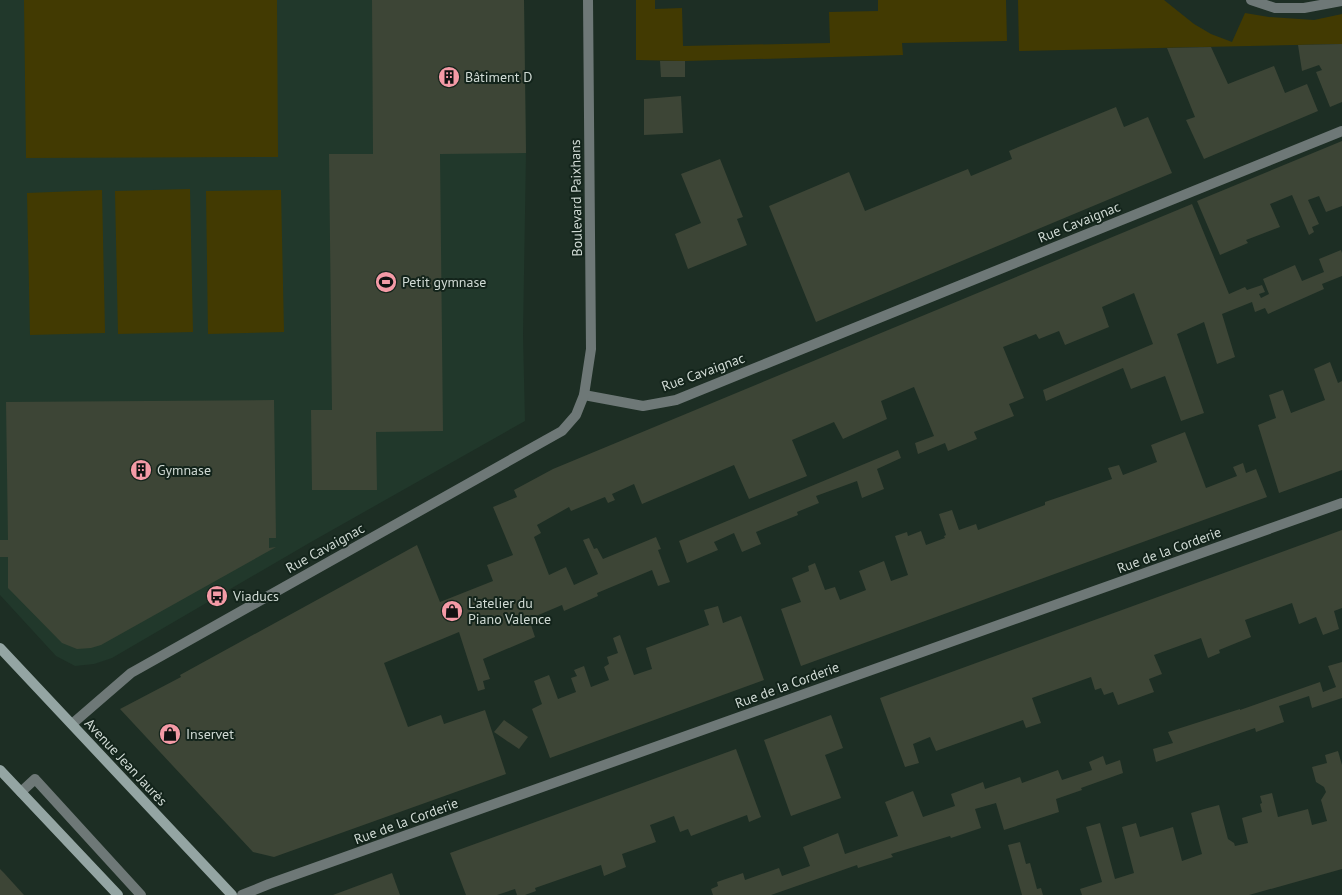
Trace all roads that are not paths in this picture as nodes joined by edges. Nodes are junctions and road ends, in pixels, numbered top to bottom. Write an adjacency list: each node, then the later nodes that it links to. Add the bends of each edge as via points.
1 (588, 0): 5 (street, Boulevard Paixhans, via 591,349)
2 (1251, 0): 3 (street, via 1275,8 1304,8)
3 (1342, 1)
4 (1342, 131): 5 (street, Rue Cavaignac, via 676,400 643,406)
5 (584, 395): 8 (street, Rue Cavaignac, via 576,415 562,431 132,673)
6 (1342, 503): 14 (street, Rue de la Corderie)
7 (0, 648): 8 (main road, Avenue Jean Jaurès)
8 (72, 724): 13 (main road, Avenue Jean Jaurès)
9 (0, 770): 10 (main road)
10 (21, 792): 11 (main road); 12 (street, via 35,779)
11 (118, 895)
12 (141, 895)
13 (232, 895)
14 (242, 895)

